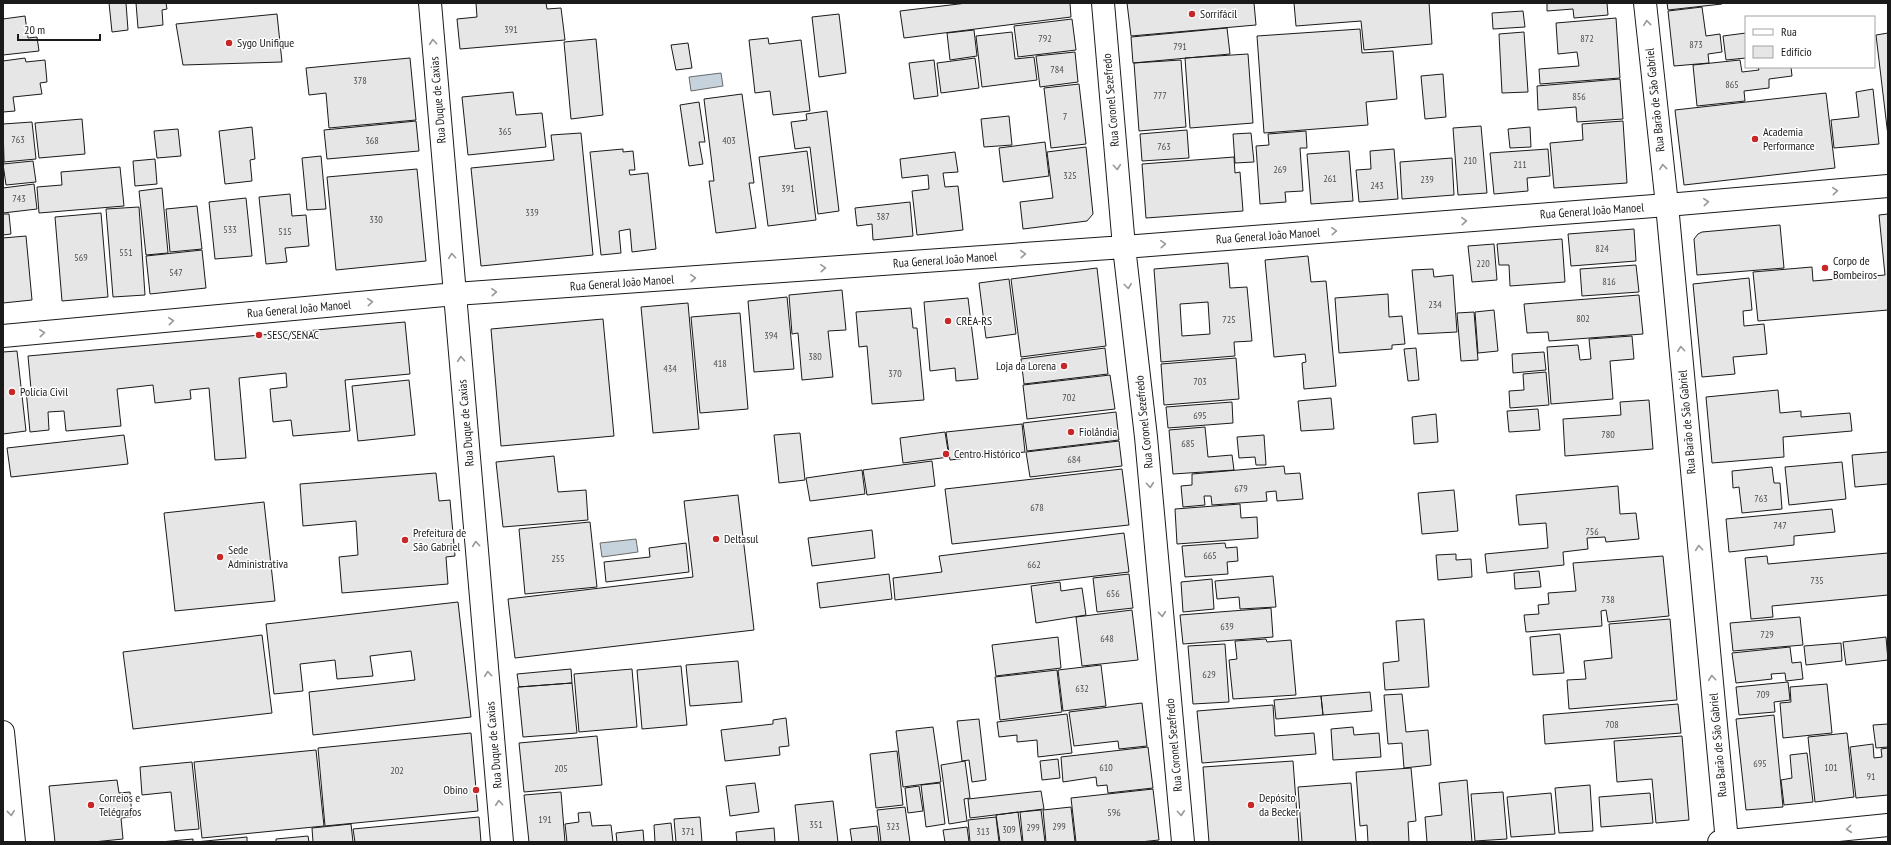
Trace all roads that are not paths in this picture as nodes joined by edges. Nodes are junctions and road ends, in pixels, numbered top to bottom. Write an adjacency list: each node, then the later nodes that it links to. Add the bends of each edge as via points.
1 (430, 3): 7 (street, Rua Duque de Caxias, one-way to 1)
2 (1103, 3): 6 (street, Rua Coronel Sezefredo, one-way to 6)
3 (1645, 3): 5 (street, Rua Barão de São Gabriel, one-way to 3)
4 (1888, 186): 5 (street, Rua General João Manoel, one-way to 4)
5 (1667, 205): 6 (street, Rua General João Manoel, one-way to 5); 14 (street, Rua Barão de São Gabriel, one-way to 5)
6 (1124, 247): 7 (street, Rua General João Manoel, one-way to 6); 13 (street, Rua Coronel Sezefredo, one-way to 13, via 1146,437)
7 (455, 294): 8 (street, Rua General João Manoel, one-way to 7); 12 (street, Rua Duque de Caxias, one-way to 7)
8 (3, 336)
9 (3, 732): 11 (street, one-way to 11)
10 (1888, 825): 14 (street, one-way to 14)
11 (14, 842)
12 (502, 842)
13 (1183, 842)
14 (1724, 842)

